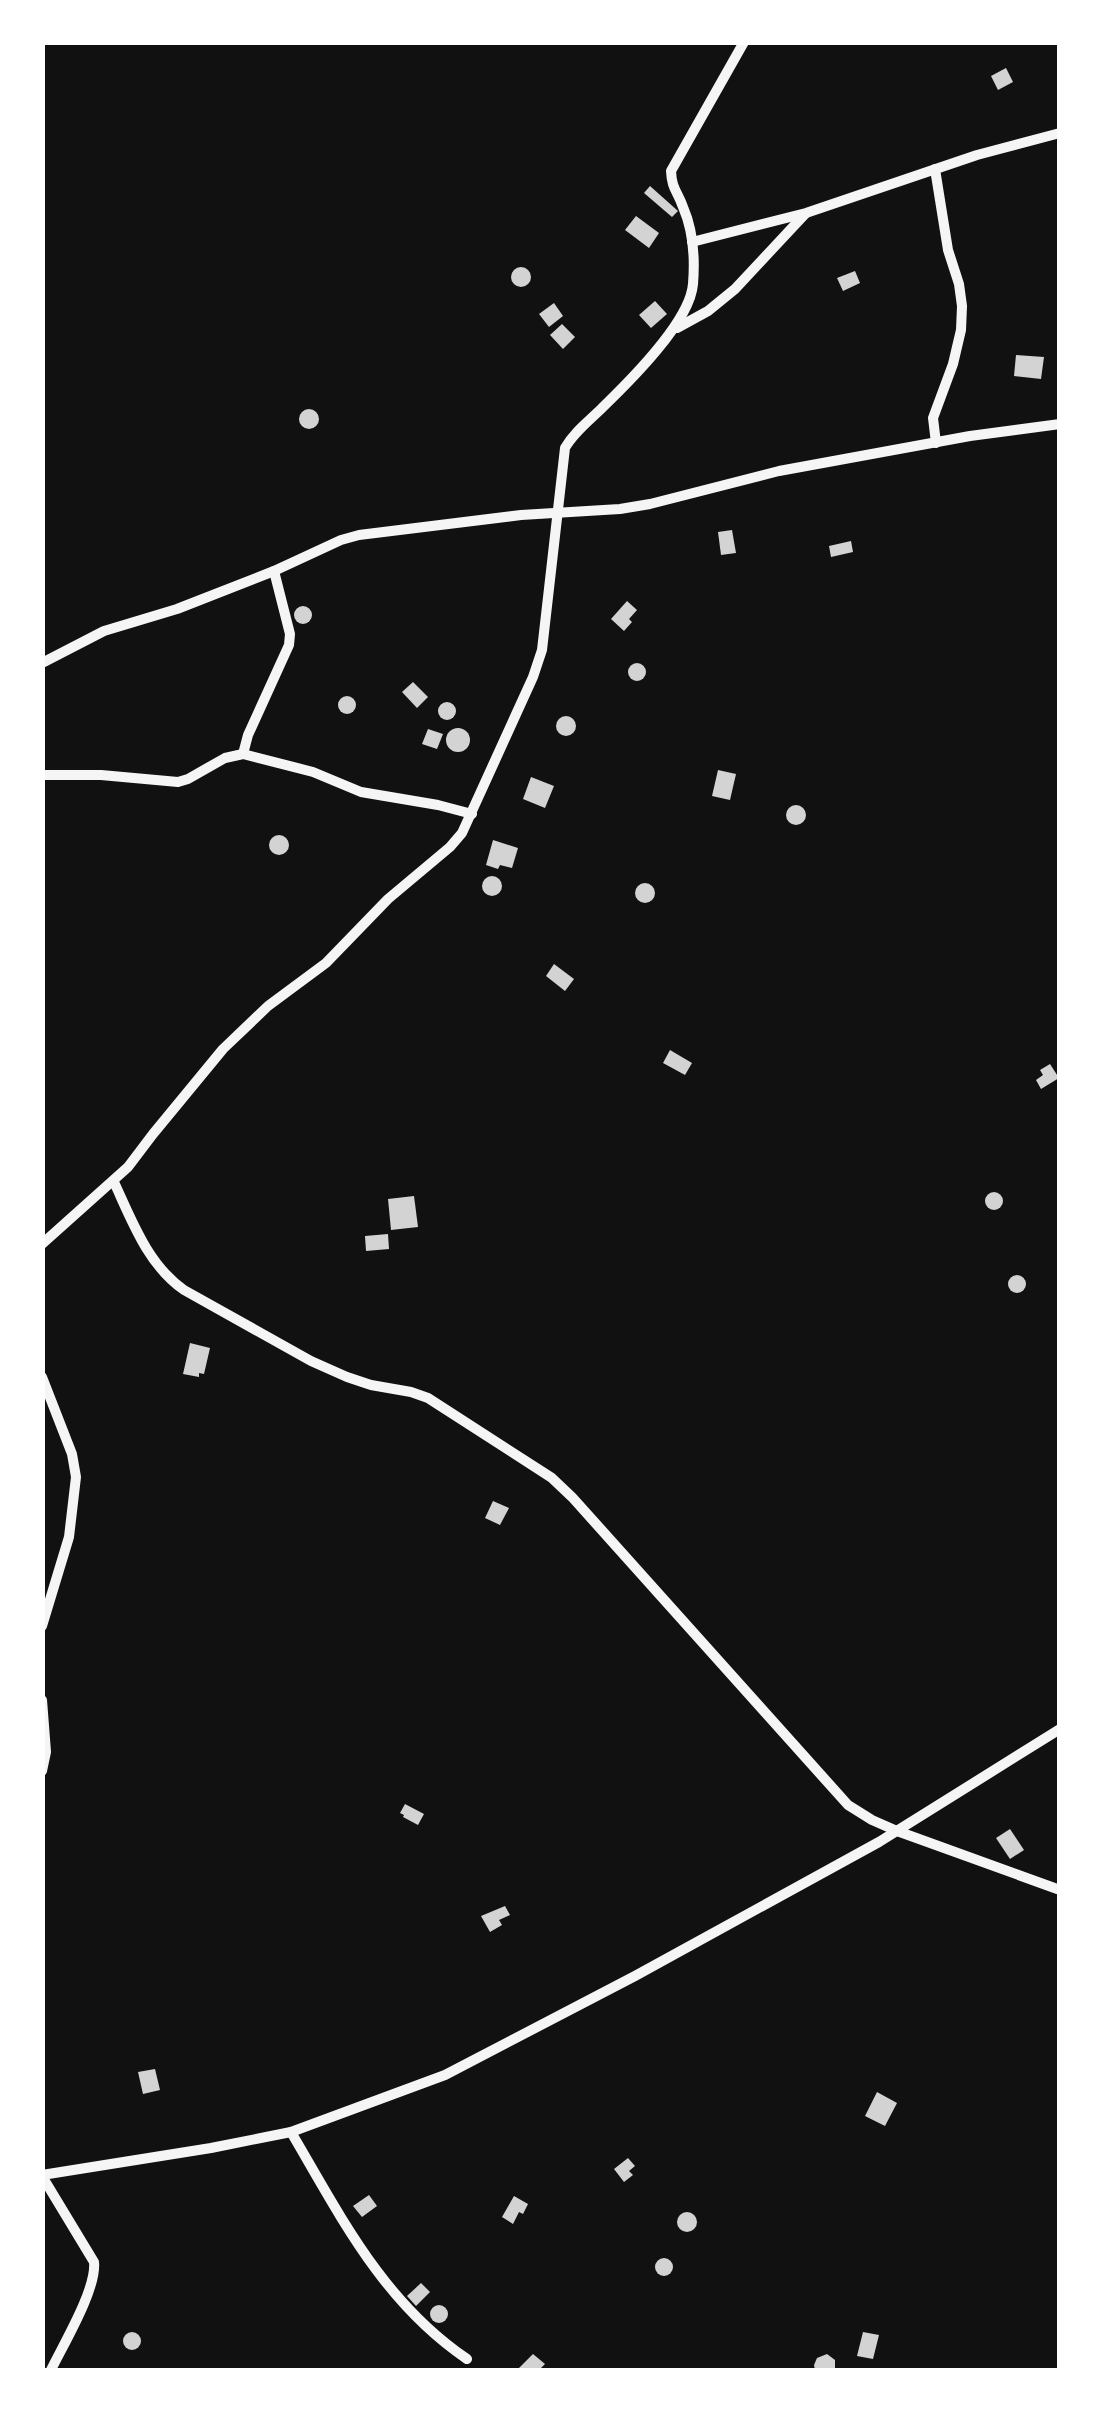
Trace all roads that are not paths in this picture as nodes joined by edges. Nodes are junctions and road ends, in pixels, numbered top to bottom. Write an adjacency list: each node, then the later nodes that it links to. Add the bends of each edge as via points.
1 (744, 42): 5 (street, via 671,170)
2 (1060, 133): 3 (street)
3 (935, 169): 4 (street); 8 (street, via 962,306 953,364 933,418)
4 (806, 214): 5 (street); 6 (street, via 735,290)
5 (692, 242): 6 (street, via 693,287)
6 (674, 329): 9 (street, via 570,438)
7 (1060, 424): 8 (street)
8 (936, 442): 9 (street, via 737,480 650,504)
9 (560, 512): 10 (street, via 358,536); 14 (street, via 542,650)
10 (274, 571): 11 (street, via 104,632); 12 (street, via 289,645)
11 (42, 664)
12 (244, 754): 13 (street, via 178,782); 14 (street, via 361,792)
13 (42, 775)
14 (472, 814): 15 (street, via 450,847 222,1050)
15 (114, 1182): 16 (street); 22 (street, via 156,1263 184,1290 346,1378 428,1398 552,1478 848,1805)
16 (42, 1244)
17 (42, 1378): 18 (street, via 76,1477 69,1537)
18 (42, 1626)
19 (42, 1700): 21 (street)
20 (1060, 1729): 22 (street)
21 (42, 1770)
22 (896, 1831): 23 (street); 24 (street, via 445,2075)
23 (1060, 1890)
24 (291, 2132): 25 (street); 26 (street, via 380,2277 437,2339)
25 (42, 2176): 27 (street, via 95,2272)
26 (467, 2360)
27 (51, 2370)

